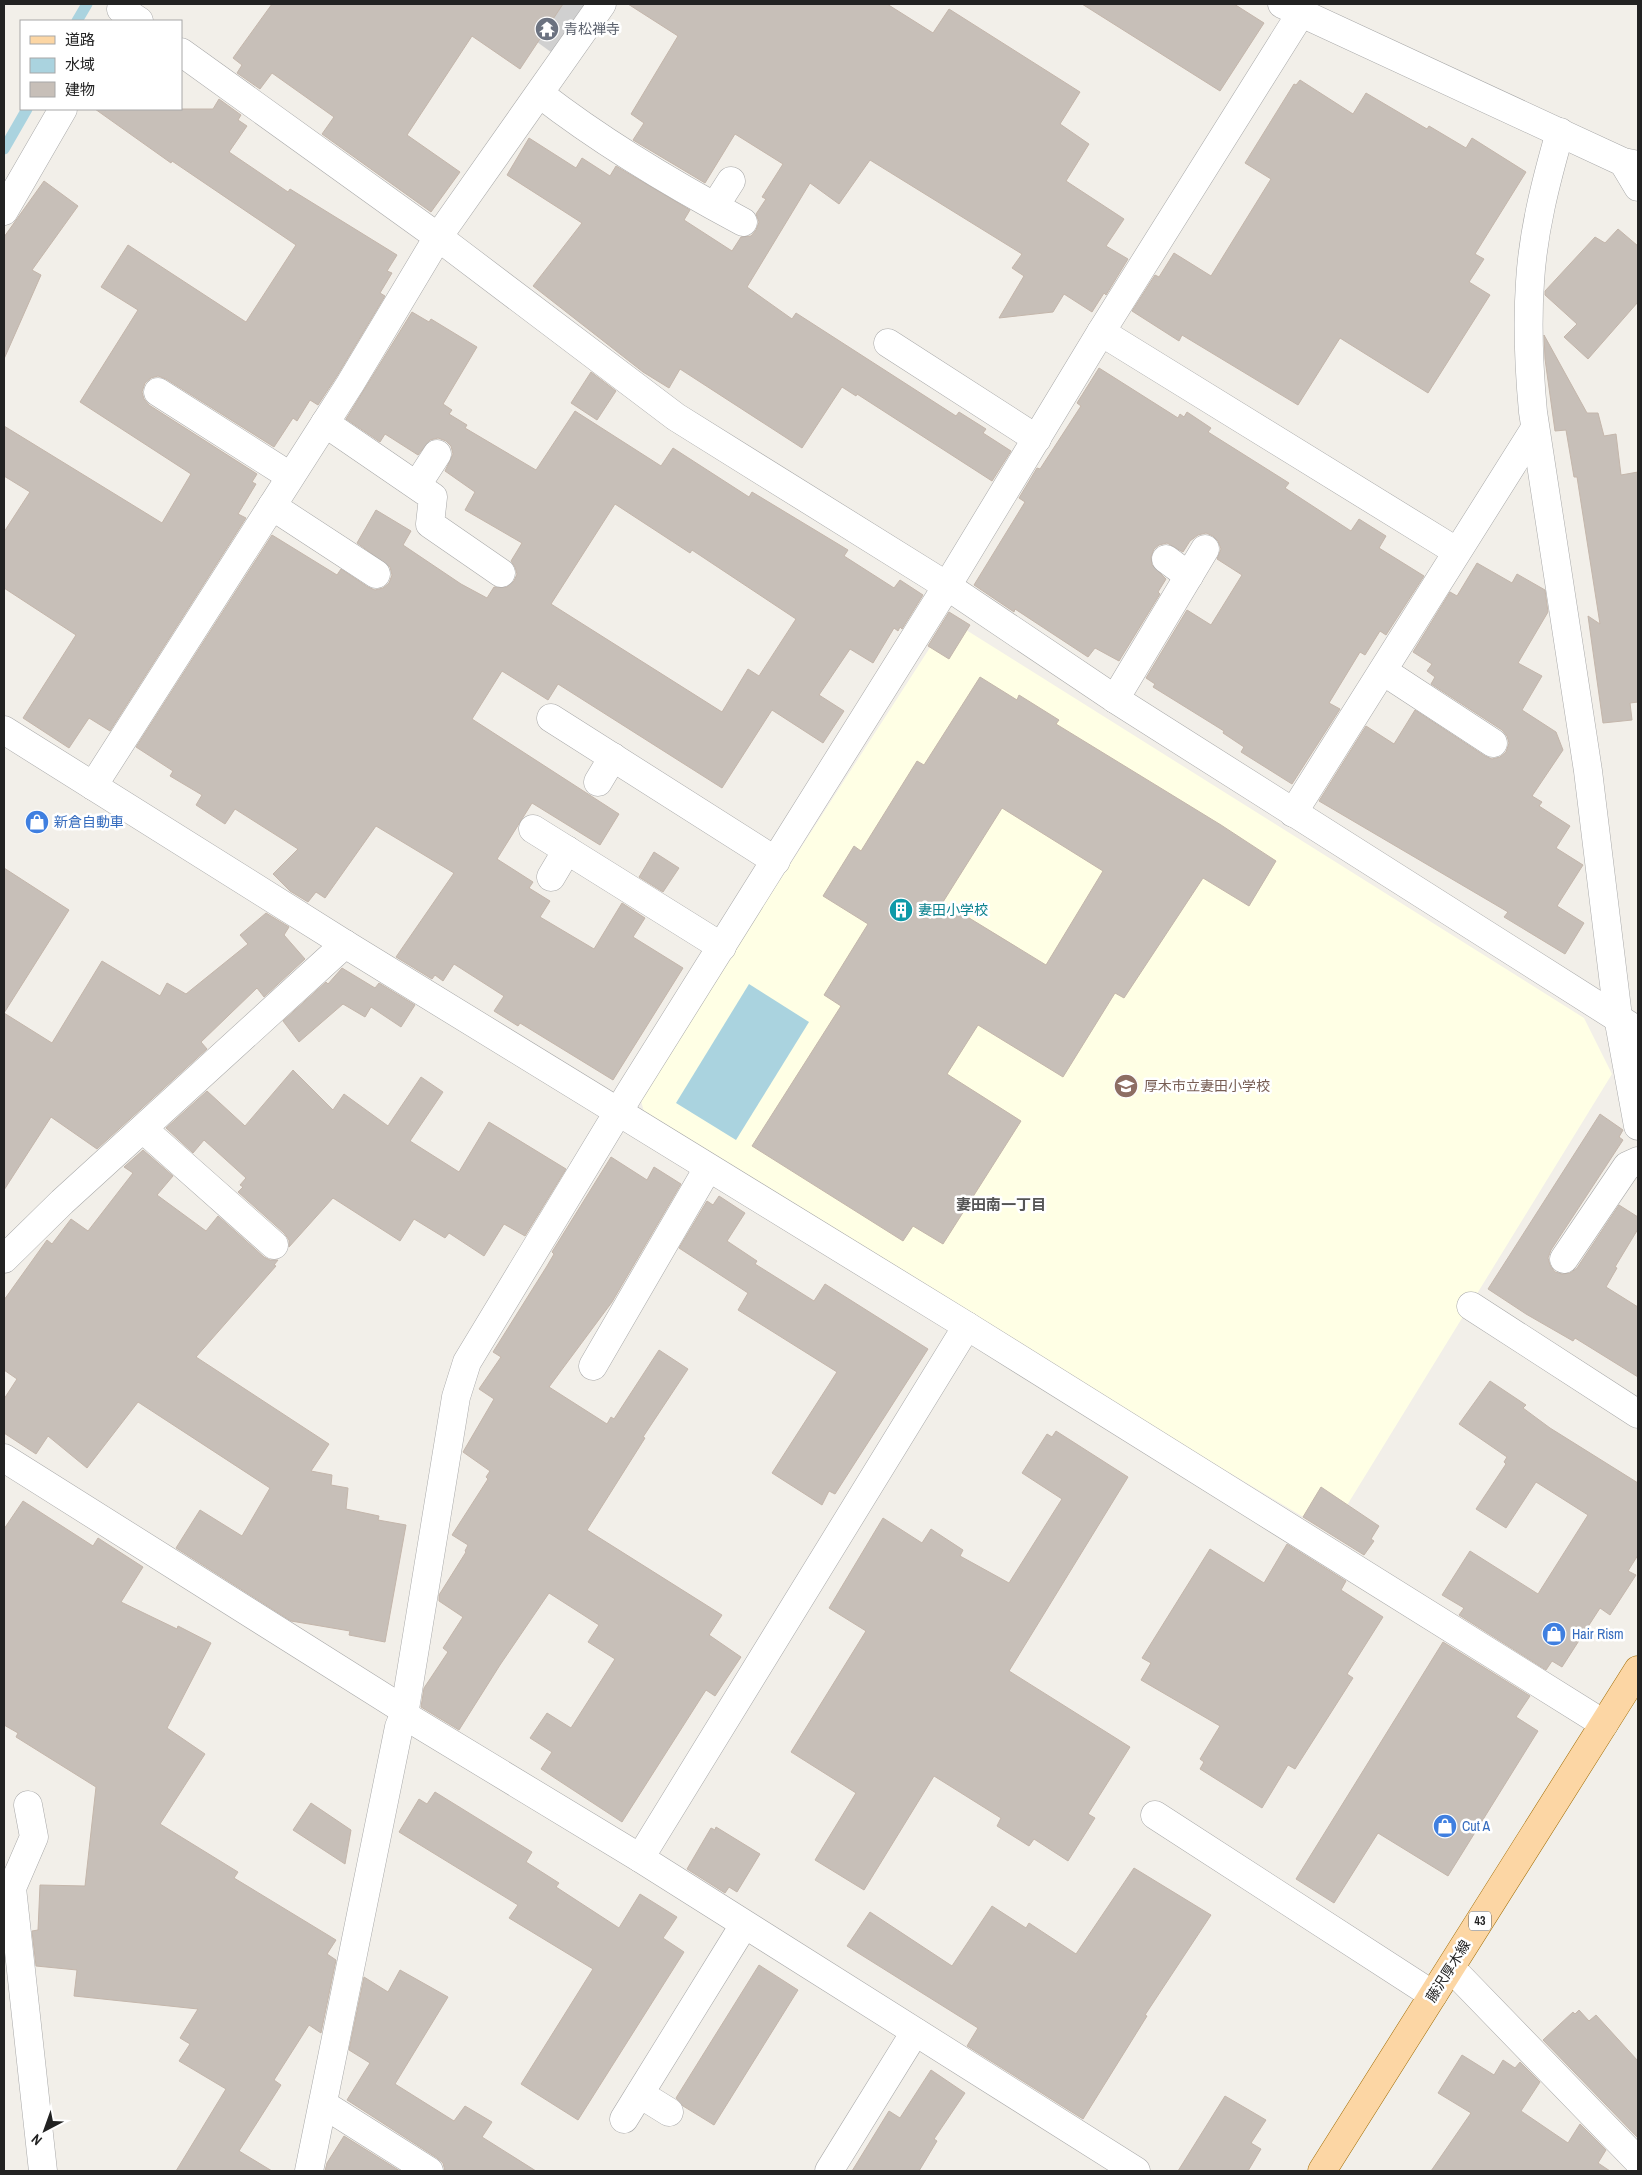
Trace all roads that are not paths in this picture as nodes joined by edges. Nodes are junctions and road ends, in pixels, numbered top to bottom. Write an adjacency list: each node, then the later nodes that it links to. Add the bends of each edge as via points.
1 (602, 4): 4 (street)
2 (1292, 9): 6 (street); 14 (street)
3 (182, 53): 13 (street)
4 (540, 94): 10 (street, via 640,164); 13 (street)
5 (62, 110): 11 (street)
6 (1560, 132): 7 (street); 18 (street, via 1540,210 1530,281 1529,368)
7 (1631, 163): 9 (street)
8 (731, 181): 10 (street)
9 (1638, 187)
10 (715, 206): 12 (street)
11 (4, 211)
12 (743, 222)
13 (438, 237): 17 (street); 30 (street, via 676,417)
14 (1101, 332): 19 (street); 25 (street)
15 (888, 343): 19 (street)
16 (158, 392): 21 (street)
17 (325, 422): 21 (street); 22 (street)
18 (1534, 430): 25 (street); 46 (street)
19 (1037, 439): 30 (street)
20 (437, 454): 22 (street)
21 (290, 476): 23 (street)
22 (417, 485): 27 (street, via 433,497 430,524)
23 (272, 506): 28 (street); 38 (street)
24 (1205, 549): 29 (street)
25 (1456, 551): 31 (street, via 1444,576)
26 (1166, 559): 29 (street)
27 (501, 573)
28 (376, 574)
29 (1189, 576): 32 (street)
30 (947, 586): 32 (street); 42 (street)
31 (1383, 671): 35 (street); 39 (street)
32 (1115, 699): 39 (street)
33 (551, 718): 36 (street)
34 (4, 730): 38 (street)
35 (1493, 743)
36 (613, 757): 37 (street); 42 (street)
37 (598, 782)
38 (93, 786): 44 (street)
39 (1293, 813): 46 (street)
40 (533, 829): 41 (street)
41 (567, 850): 43 (street); 45 (street)
42 (776, 860): 45 (street)
43 (551, 877)
44 (345, 944): 47 (street); 49 (street)
45 (722, 947): 47 (street)
46 (1628, 1024): 48 (street)
47 (618, 1112): 51 (street); 61 (street, via 467,1362 456,1397)
48 (1638, 1126)
49 (143, 1129): 52 (street); 53 (street)
50 (1638, 1161): 54 (street, via 1627,1166)
51 (708, 1168): 56 (street); 57 (street, via 620,1342)
52 (274, 1245)
53 (4, 1259)
54 (1564, 1259)
55 (1471, 1306): 58 (street)
56 (967, 1326): 62 (street); 65 (street)
57 (593, 1366)
58 (1638, 1414)
59 (4, 1458): 61 (street)
60 (1638, 1670): 62 (main road, 藤沢厚木線 / 43)
61 (404, 1713): 65 (street); 71 (street)
62 (1604, 1724): 67 (main road, 藤沢厚木線 / 43)
63 (28, 1805): 75 (street, via 34,1837 12,1888)
64 (1155, 1815): 68 (street)
65 (640, 1858): 66 (street)
66 (744, 1925): 69 (street); 70 (street)
67 (1451, 1968): 68 (main road, 藤沢厚木線 / 43); 74 (street)
68 (1433, 1995): 80 (main road, 藤沢厚木線 / 43)
69 (915, 2032): 78 (street); 79 (street)
70 (640, 2094): 72 (street); 73 (street)
71 (323, 2104): 76 (street); 77 (street)
72 (669, 2112)
73 (624, 2119)
74 (1638, 2161)
75 (43, 2171)
76 (309, 2171)
77 (429, 2171)
78 (829, 2171)
79 (1136, 2171)
80 (1322, 2171)

